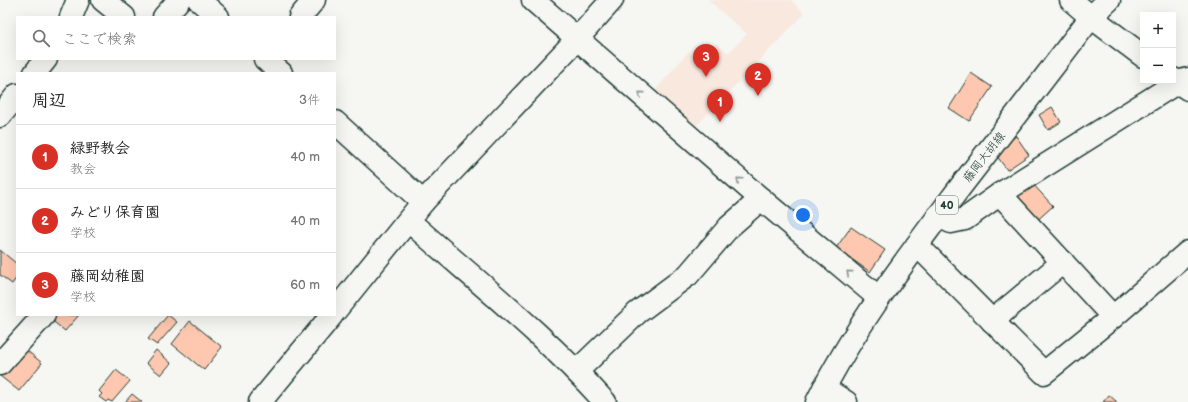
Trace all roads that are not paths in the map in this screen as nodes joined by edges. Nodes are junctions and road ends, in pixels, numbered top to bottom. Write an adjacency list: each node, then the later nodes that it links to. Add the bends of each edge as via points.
1 (78, 0): 10 (street)
2 (102, 0): 11 (street)
3 (178, 0): 12 (street)
4 (199, 0): 13 (street)
5 (314, 0): 14 (street)
6 (533, 0): 16 (street)
7 (612, 0): 16 (street)
8 (1071, 0): 15 (street)
9 (1109, 0): 15 (street, 藤岡大胡線 / 40)
10 (71, 16)
11 (123, 16)
12 (165, 16)
13 (217, 16)
14 (301, 16)
15 (1091, 17): 17 (street); 31 (street, 藤岡大胡線 / 40)
16 (577, 39): 29 (street, one-way to 16); 30 (street)
17 (1140, 54)
18 (45, 60): 21 (street)
19 (264, 60): 22 (street)
20 (266, 60): 23 (street)
21 (36, 72)
22 (253, 72)
23 (280, 72)
24 (1182, 82): 28 (street)
25 (16, 96): 26 (street)
26 (0, 116)
27 (336, 123): 30 (street)
28 (1000, 194): 31 (street, via 965,219 952,222); 35 (street)
29 (761, 199): 36 (street, one-way to 29); 43 (street, via 730,227 688,275 637,313)
30 (424, 202): 32 (street)
31 (938, 216): 33 (street, 藤岡大胡線 / 40)
32 (408, 221): 37 (street); 43 (street, via 502,301)
33 (917, 245): 36 (street, 藤岡大胡線 / 40); 41 (street)
34 (1188, 252): 40 (street)
35 (1062, 262): 40 (street); 41 (street)
36 (879, 298): 44 (street, 藤岡大胡線 / 40, via 841,356)
37 (336, 310)
38 (43, 316): 42 (street)
39 (331, 316): 45 (street)
40 (1114, 317): 41 (street, via 1044,373)
41 (992, 321)
42 (0, 364)
43 (577, 371): 46 (street)
44 (821, 395): 47 (street)
45 (260, 402)
46 (605, 402)
47 (846, 402)

